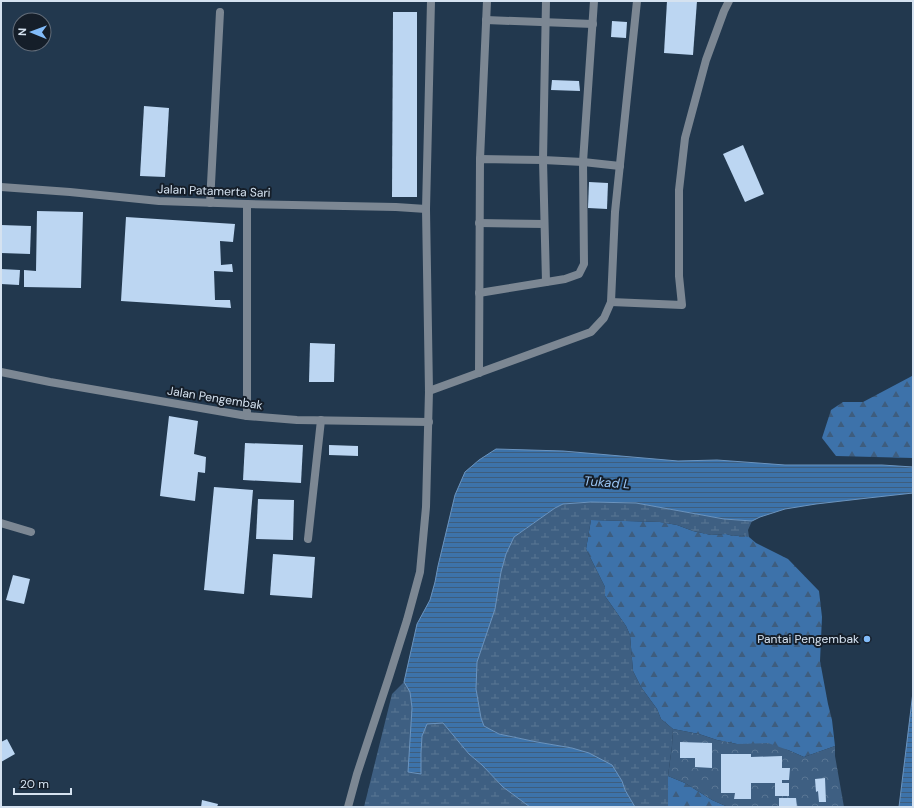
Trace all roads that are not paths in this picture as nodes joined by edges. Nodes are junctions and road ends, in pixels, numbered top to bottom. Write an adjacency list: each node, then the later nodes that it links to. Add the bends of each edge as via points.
1 (431, 1): 18 (street)
2 (487, 1): 8 (street)
3 (546, 1): 9 (street)
4 (594, 1): 10 (street)
5 (637, 1): 14 (street)
6 (729, 1): 23 (street, via 706,60 685,138 679,190 679,276 682,305)
7 (220, 12): 16 (street)
8 (486, 20): 9 (street); 11 (street)
9 (546, 22): 10 (street); 12 (street)
10 (593, 24): 13 (street)
11 (480, 158): 12 (street); 19 (street)
12 (543, 160): 13 (street); 20 (street)
13 (582, 162): 14 (street); 21 (street, via 584,264 579,274)
14 (620, 166): 23 (street)
15 (1, 187): 16 (street, Jalan Patamerta Sari)
16 (210, 204): 17 (street, Jalan Patamerta Sari)
17 (247, 204): 18 (street, Jalan Patamerta Sari); 27 (street)
18 (426, 209): 26 (street)
19 (479, 223): 20 (street); 22 (street)
20 (544, 224): 21 (street)
21 (546, 282): 22 (street)
22 (479, 293): 25 (street)
23 (611, 302): 25 (street, via 604,318 591,332)
24 (1, 372): 27 (street, Jalan Pengembak)
25 (479, 373): 26 (street)
26 (429, 391): 29 (street)
27 (248, 416): 28 (street, Jalan Pengembak)
28 (321, 420): 29 (street, Jalan Pengembak); 32 (street)
29 (429, 422): 33 (street, via 426,507 420,572)
30 (1, 523): 31 (street)
31 (31, 532)
32 (308, 538)
33 (348, 807)

